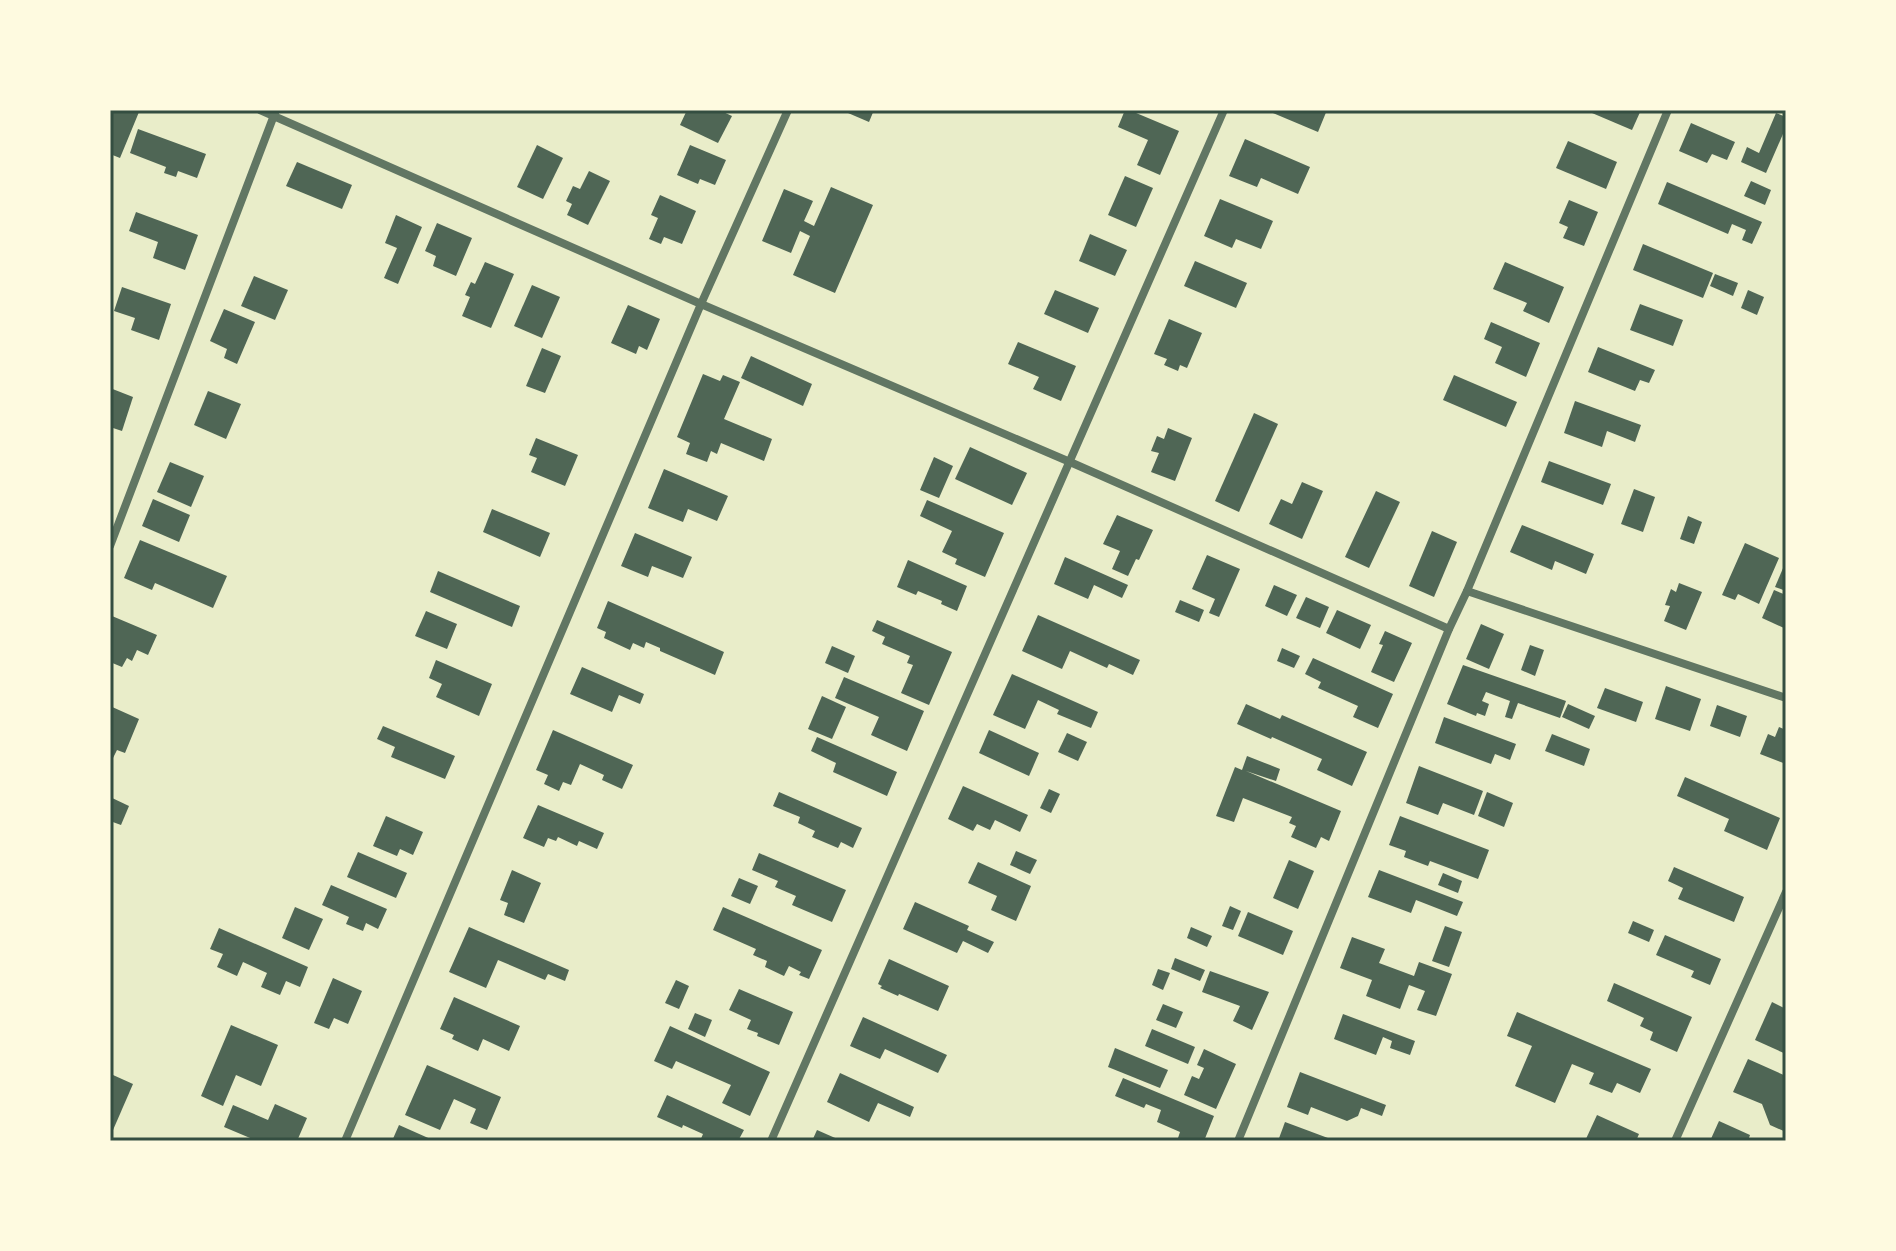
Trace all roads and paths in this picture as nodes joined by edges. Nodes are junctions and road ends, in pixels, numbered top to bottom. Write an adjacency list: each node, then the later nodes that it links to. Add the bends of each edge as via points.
1 (260, 110): 5 (street)
2 (788, 110): 6 (street)
3 (1224, 110): 7 (street)
4 (1668, 110): 9 (street)
5 (275, 113): 6 (street); 8 (street)
6 (701, 304): 7 (street); 13 (street)
7 (1070, 462): 10 (street); 14 (street)
8 (110, 546)
9 (1467, 591): 10 (street); 11 (street)
10 (1449, 629): 15 (street)
11 (1786, 698)
12 (1786, 892): 16 (street)
13 (345, 1141)
14 (771, 1141)
15 (1238, 1141)
16 (1675, 1141)

